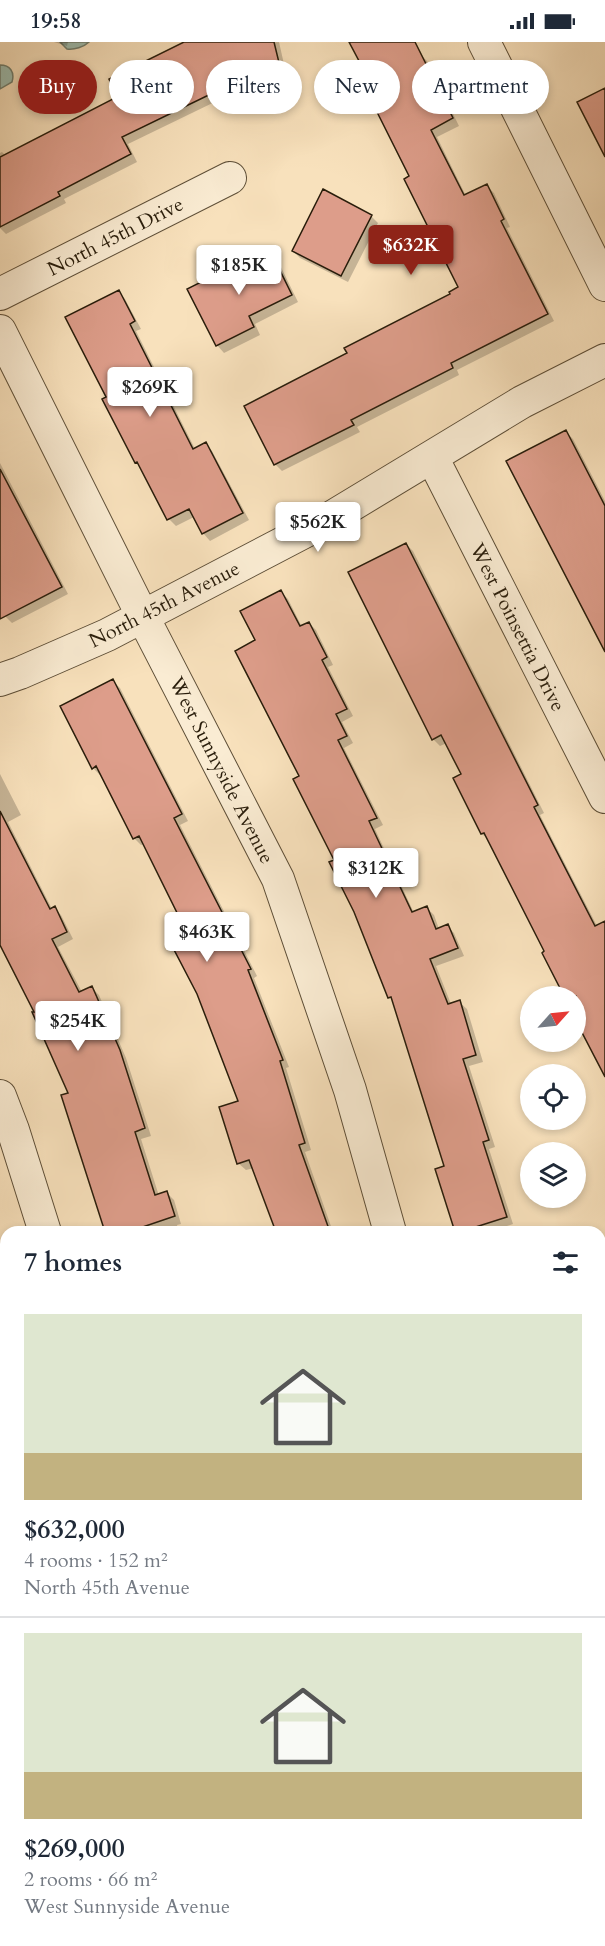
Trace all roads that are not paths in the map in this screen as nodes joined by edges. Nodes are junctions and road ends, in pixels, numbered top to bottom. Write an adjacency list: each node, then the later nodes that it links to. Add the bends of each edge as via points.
1 (492, 45): 3 (street)
2 (230, 178): 4 (street, North 45th Drive)
3 (605, 285)
4 (0, 294)
5 (0, 331): 8 (street, West Sunnyside Avenue)
6 (605, 360): 7 (street, North 45th Avenue, via 522,402)
7 (432, 457): 8 (street, North 45th Avenue, via 327,520); 10 (street, West Poinsettia Drive)
8 (143, 616): 9 (street, North 45th Avenue); 13 (street, West Sunnyside Avenue, via 278,879 350,1090)
9 (0, 680)
10 (602, 783)
11 (0, 1096): 12 (street)
12 (43, 1226)
13 (388, 1226)

